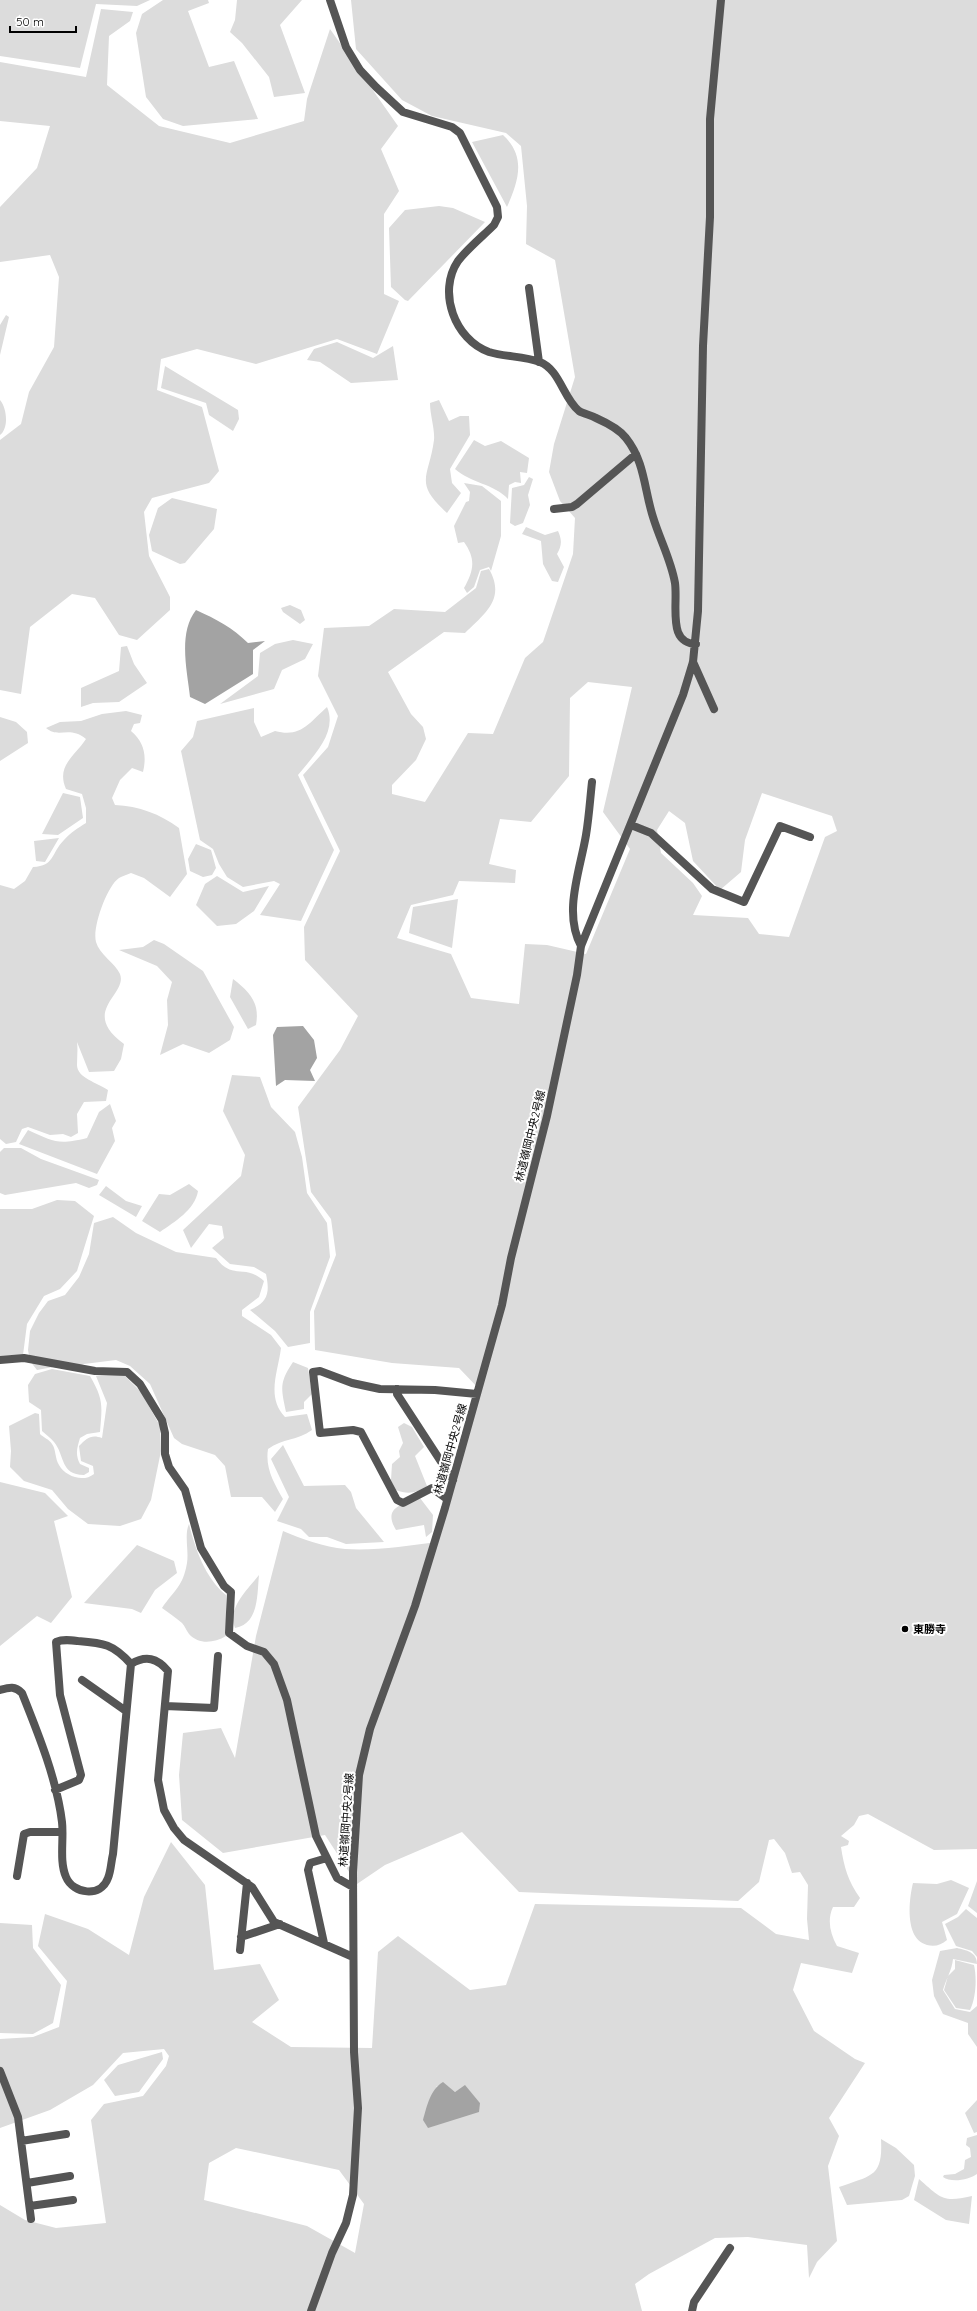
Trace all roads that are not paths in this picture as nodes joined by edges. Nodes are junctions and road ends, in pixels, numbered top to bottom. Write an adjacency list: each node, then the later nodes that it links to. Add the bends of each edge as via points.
1 (330, 0): 4 (street, via 346,47 360,70 403,112 452,127 460,133 497,207 498,218 494,225 458,262 450,281 449,301 458,326 470,340 489,352)
2 (721, 0): 7 (street, 林道嶺岡中央2号線, via 710,119 710,218 703,346)
3 (529, 288): 4 (street)
4 (539, 362): 5 (street, via 549,367 569,400 580,411 625,437)
5 (636, 454): 6 (street, via 577,504); 7 (street, via 640,460 652,516 672,566 678,631 681,638 689,644)
6 (554, 509)
7 (696, 644): 8 (street, 林道嶺岡中央2号線)
8 (694, 662): 9 (street); 11 (street, 林道嶺岡中央2号線)
9 (714, 709)
10 (592, 782): 13 (street, via 586,834 573,896 574,933)
11 (630, 825): 12 (street, via 651,833 712,889 744,902 780,826); 13 (street, 林道嶺岡中央2号線)
12 (810, 837)
13 (581, 946): 16 (street, 林道嶺岡中央2号線, via 548,1116 511,1258 502,1305)
14 (0, 1360): 27 (street, via 24,1358 95,1371 126,1372 140,1384 162,1420 165,1454 169,1467 185,1490 201,1548 224,1586 231,1592 229,1633 247,1646 264,1652 274,1664 287,1700 316,1836)
15 (396, 1389): 16 (street); 17 (street); 18 (street, via 380,1389 352,1383 320,1371 313,1372 320,1433 352,1430 361,1432 397,1500 403,1503 432,1488)
16 (477, 1394): 17 (street, 林道嶺岡中央2号線)
17 (452, 1480): 18 (street, 林道嶺岡中央2号線)
18 (447, 1499): 30 (street, 林道嶺岡中央2号線, via 415,1606 370,1729 356,1808)
19 (218, 1656): 23 (street, via 214,1708)
20 (131, 1664): 23 (street, via 139,1659 151,1658 160,1662 168,1671); 24 (street); 25 (street, via 122,1654 103,1643 66,1640 56,1642 60,1695 81,1774 79,1780)
21 (82, 1680): 24 (street)
22 (0, 1690): 25 (street, via 17,1688 22,1693)
23 (166, 1706): 29 (street, via 158,1780 164,1810 184,1840)
24 (126, 1711): 26 (street, via 113,1854 108,1879 101,1887 91,1892 80,1891 71,1885 63,1868)
25 (55, 1790): 26 (street)
26 (62, 1832): 28 (street, via 24,1834)
27 (327, 1858): 30 (street, via 337,1878); 33 (street, via 310,1863 308,1870)
28 (17, 1876)
29 (247, 1883): 31 (street, via 274,1922); 32 (street)
30 (354, 1887): 35 (street, 林道嶺岡中央2号線)
31 (280, 1924): 32 (street); 33 (street)
32 (241, 1937): 34 (street)
33 (324, 1943): 35 (street)
34 (240, 1950)
35 (354, 1957): 45 (street, 林道嶺岡中央2号線, via 354,2052 358,2108 353,2195 346,2223)
36 (0, 2071): 38 (street, via 18,2117)
37 (66, 2134): 38 (street)
38 (21, 2141): 40 (street)
39 (70, 2176): 40 (street)
40 (27, 2183): 42 (street)
41 (73, 2200): 42 (street)
42 (30, 2206): 43 (street)
43 (31, 2219)
44 (730, 2248): 46 (street, via 694,2302)
45 (311, 2311)
46 (692, 2311)

